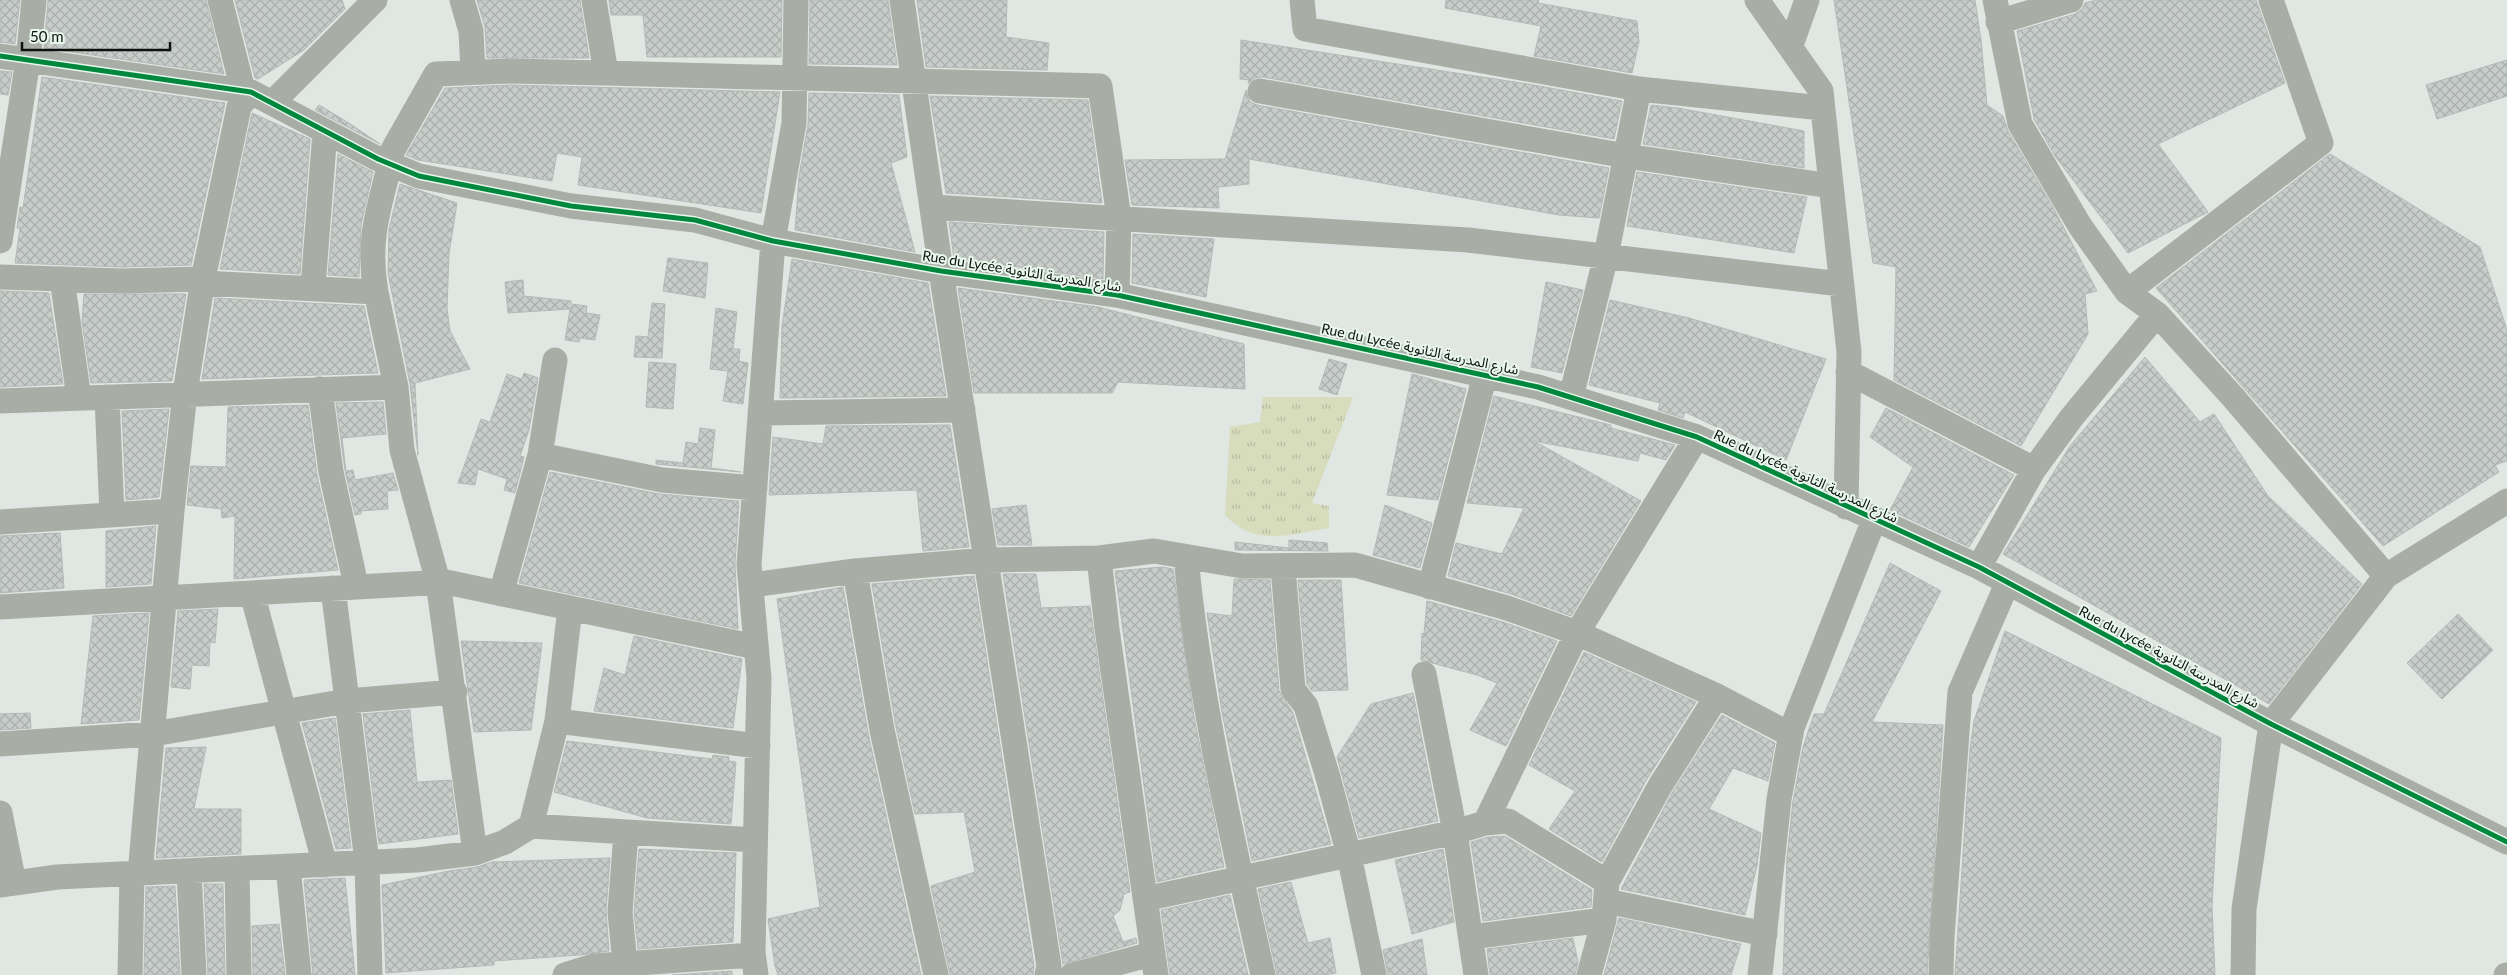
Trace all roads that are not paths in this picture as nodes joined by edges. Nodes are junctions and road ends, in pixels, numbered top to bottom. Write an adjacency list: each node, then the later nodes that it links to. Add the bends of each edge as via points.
1 (34, 0): 16 (street)
2 (220, 0): 23 (street)
3 (462, 0): 17 (street, via 471,31)
4 (594, 0): 18 (street)
5 (796, 0): 19 (street)
6 (902, 0): 20 (street, Rue du Lycée شارع المدرسة الثانوية)
7 (1302, 0): 21 (street, via 1305,29)
8 (1758, 0): 14 (street)
9 (1806, 0): 14 (street)
10 (2071, 0): 13 (street)
11 (2271, 0): 41 (street, via 2321,143)
12 (361, 6): 23 (street)
13 (1996, 11): 41 (street, via 2020,124 2080,226)
14 (1791, 45): 24 (street, via 1821,90)
15 (0, 56): 16 (street, Rue du Lycée شارع المدرسة الثانوية)
16 (28, 60): 23 (street, Rue du Lycée شارع المدرسة الثانوية); 31 (street)
17 (473, 72): 18 (street); 27 (street, via 436,74)
18 (606, 73): 19 (street)
19 (795, 77): 20 (street); 32 (street, via 794,123)
20 (914, 80): 29 (street, Rue du Lycée شارع المدرسة الثانوية); 30 (street, via 1100,86)
21 (1639, 89): 24 (street); 26 (street)
22 (1260, 91): 26 (street)
23 (256, 95): 25 (street, Rue du Lycée شارع المدرسة الثانوية); 37 (street, via 239,108)
24 (1822, 108): 28 (street)
25 (325, 131): 27 (street, Rue du Lycée شارع المدرسة الثانوية); 39 (street)
26 (1626, 156): 28 (street); 33 (street)
27 (388, 163): 32 (street, Rue du Lycée شارع المدرسة الثانوية, via 419,176 552,202 695,220); 40 (street, via 373,228 372,270)
28 (1831, 186): 38 (street)
29 (932, 207): 30 (street); 34 (street, Rue du Lycée شارع المدرسة الثانوية)
30 (1119, 218): 33 (street, via 1468,240); 42 (street)
31 (0, 241)
32 (773, 241): 34 (street, Rue du Lycée شارع المدرسة الثانوية); 55 (street)
33 (1606, 256): 38 (street); 51 (street)
34 (941, 271): 42 (street, Rue du Lycée شارع المدرسة الثانوية); 54 (street)
35 (0, 277): 36 (street)
36 (62, 279): 37 (street); 52 (street)
37 (203, 281): 39 (street); 49 (street)
38 (1841, 284): 45 (street, via 1849,352)
39 (313, 287): 40 (street)
40 (376, 292): 47 (street)
41 (2127, 292): 43 (street)
42 (1117, 296): 46 (street, Rue du Lycée شارع المدرسة الثانوية)
43 (2157, 314): 58 (street, via 2072,417); 72 (street, via 2232,396)
44 (555, 360): 57 (street)
45 (1848, 372): 58 (street); 61 (street)
46 (1485, 374): 51 (street, Rue du Lycée شارع المدرسة الثانوية); 77 (street)
47 (396, 387): 48 (street); 73 (street, via 402,450)
48 (320, 390): 49 (street); 76 (street)
49 (185, 393): 50 (street); 62 (street)
50 (107, 397): 52 (street); 63 (street)
51 (1571, 397): 56 (street, Rue du Lycée شارع المدرسة الثانوية)
52 (79, 398): 53 (street)
53 (0, 401)
54 (963, 410): 55 (street); 68 (street)
55 (760, 412): 59 (street)
56 (1697, 437): 61 (street, Rue du Lycée شارع المدرسة الثانوية); 83 (street)
57 (540, 455): 59 (street, via 662,480); 79 (street)
58 (2034, 469): 70 (street)
59 (755, 488): 75 (street, via 749,565)
60 (2507, 501): 72 (street)
61 (1846, 507): 64 (street, Rue du Lycée شارع المدرسة الثانوية)
62 (172, 511): 63 (street); 80 (street)
63 (112, 515): 65 (street)
64 (1874, 520): 70 (street, Rue du Lycée شارع المدرسة الثانوية); 93 (street)
65 (0, 522)
66 (1186, 557): 67 (street, via 1154,551); 69 (street, via 1242,566); 111 (street, via 1193,631)
67 (1099, 558): 68 (street); 113 (street)
68 (987, 560): 71 (street); 128 (street, via 1046,947)
69 (1283, 567): 77 (street, via 1355,565); 104 (street, via 1293,689 1306,706)
70 (1979, 567): 74 (street, Rue du Lycée شارع المدرسة الثانوية)
71 (855, 571): 75 (street); 127 (street, via 882,730)
72 (2386, 576): 91 (street)
73 (438, 582): 76 (street); 79 (street); 86 (street)
74 (2007, 584): 91 (street, Rue du Lycée شارع المدرسة الثانوية); 135 (street, via 1960,692)
75 (751, 585): 84 (street)
76 (345, 587): 78 (street); 88 (street)
77 (1430, 588): 83 (street, via 1507,608)
78 (252, 593): 80 (street); 89 (street)
79 (501, 594): 82 (street)
80 (165, 598): 81 (street); 92 (street)
81 (0, 607)
82 (570, 608): 84 (street); 90 (street)
83 (1577, 633): 87 (street); 97 (street)
84 (756, 647): 95 (street)
85 (1424, 674): 99 (street)
86 (455, 692): 88 (street); 103 (street)
87 (1717, 696): 93 (street); 114 (street, via 1660,786)
88 (347, 701): 89 (street); 105 (street)
89 (284, 712): 92 (street); 106 (street)
90 (557, 721): 95 (street); 98 (street)
91 (2271, 724): 102 (street, Rue du Lycée شارع المدرسة الثانوية); 136 (street, via 2244,909)
92 (153, 734): 94 (street); 110 (street)
93 (1791, 735): 115 (street, via 1779,799)
94 (0, 744)
95 (758, 746): 101 (street)
96 (0, 813): 112 (street)
97 (1485, 823): 99 (street); 114 (street, via 1508,821)
98 (531, 826): 100 (street); 103 (street, via 505,842)
99 (1455, 832): 104 (street); 116 (street)
100 (626, 833): 101 (street); 117 (street, via 620,912)
101 (755, 840): 119 (street)
102 (2507, 842)
103 (475, 853): 105 (street)
104 (1349, 855): 111 (street); 131 (street)
105 (367, 862): 106 (street); 125 (street)
106 (325, 865): 107 (street)
107 (288, 867): 108 (street); 124 (street)
108 (237, 869): 109 (street); 123 (street)
109 (189, 872): 110 (street); 122 (street)
110 (136, 874): 112 (street, via 57,877); 121 (street)
111 (1241, 878): 113 (street); 130 (street)
112 (7, 884)
113 (1145, 899): 118 (street)
114 (1606, 901): 115 (street); 116 (street); 133 (street)
115 (1766, 934): 134 (street)
116 (1471, 937): 132 (street)
117 (625, 964): 119 (street); 120 (street)
118 (1154, 964): 129 (street)
119 (754, 965)
120 (595, 971): 126 (street)
121 (130, 975)
122 (194, 975)
123 (239, 975)
124 (300, 975)
125 (370, 975)
126 (565, 975)
127 (936, 975)
128 (1047, 975)
129 (1072, 975)
130 (1263, 975)
131 (1374, 975)
132 (1476, 975)
133 (1589, 975)
134 (1760, 975)
135 (1942, 975)
136 (2243, 975)

